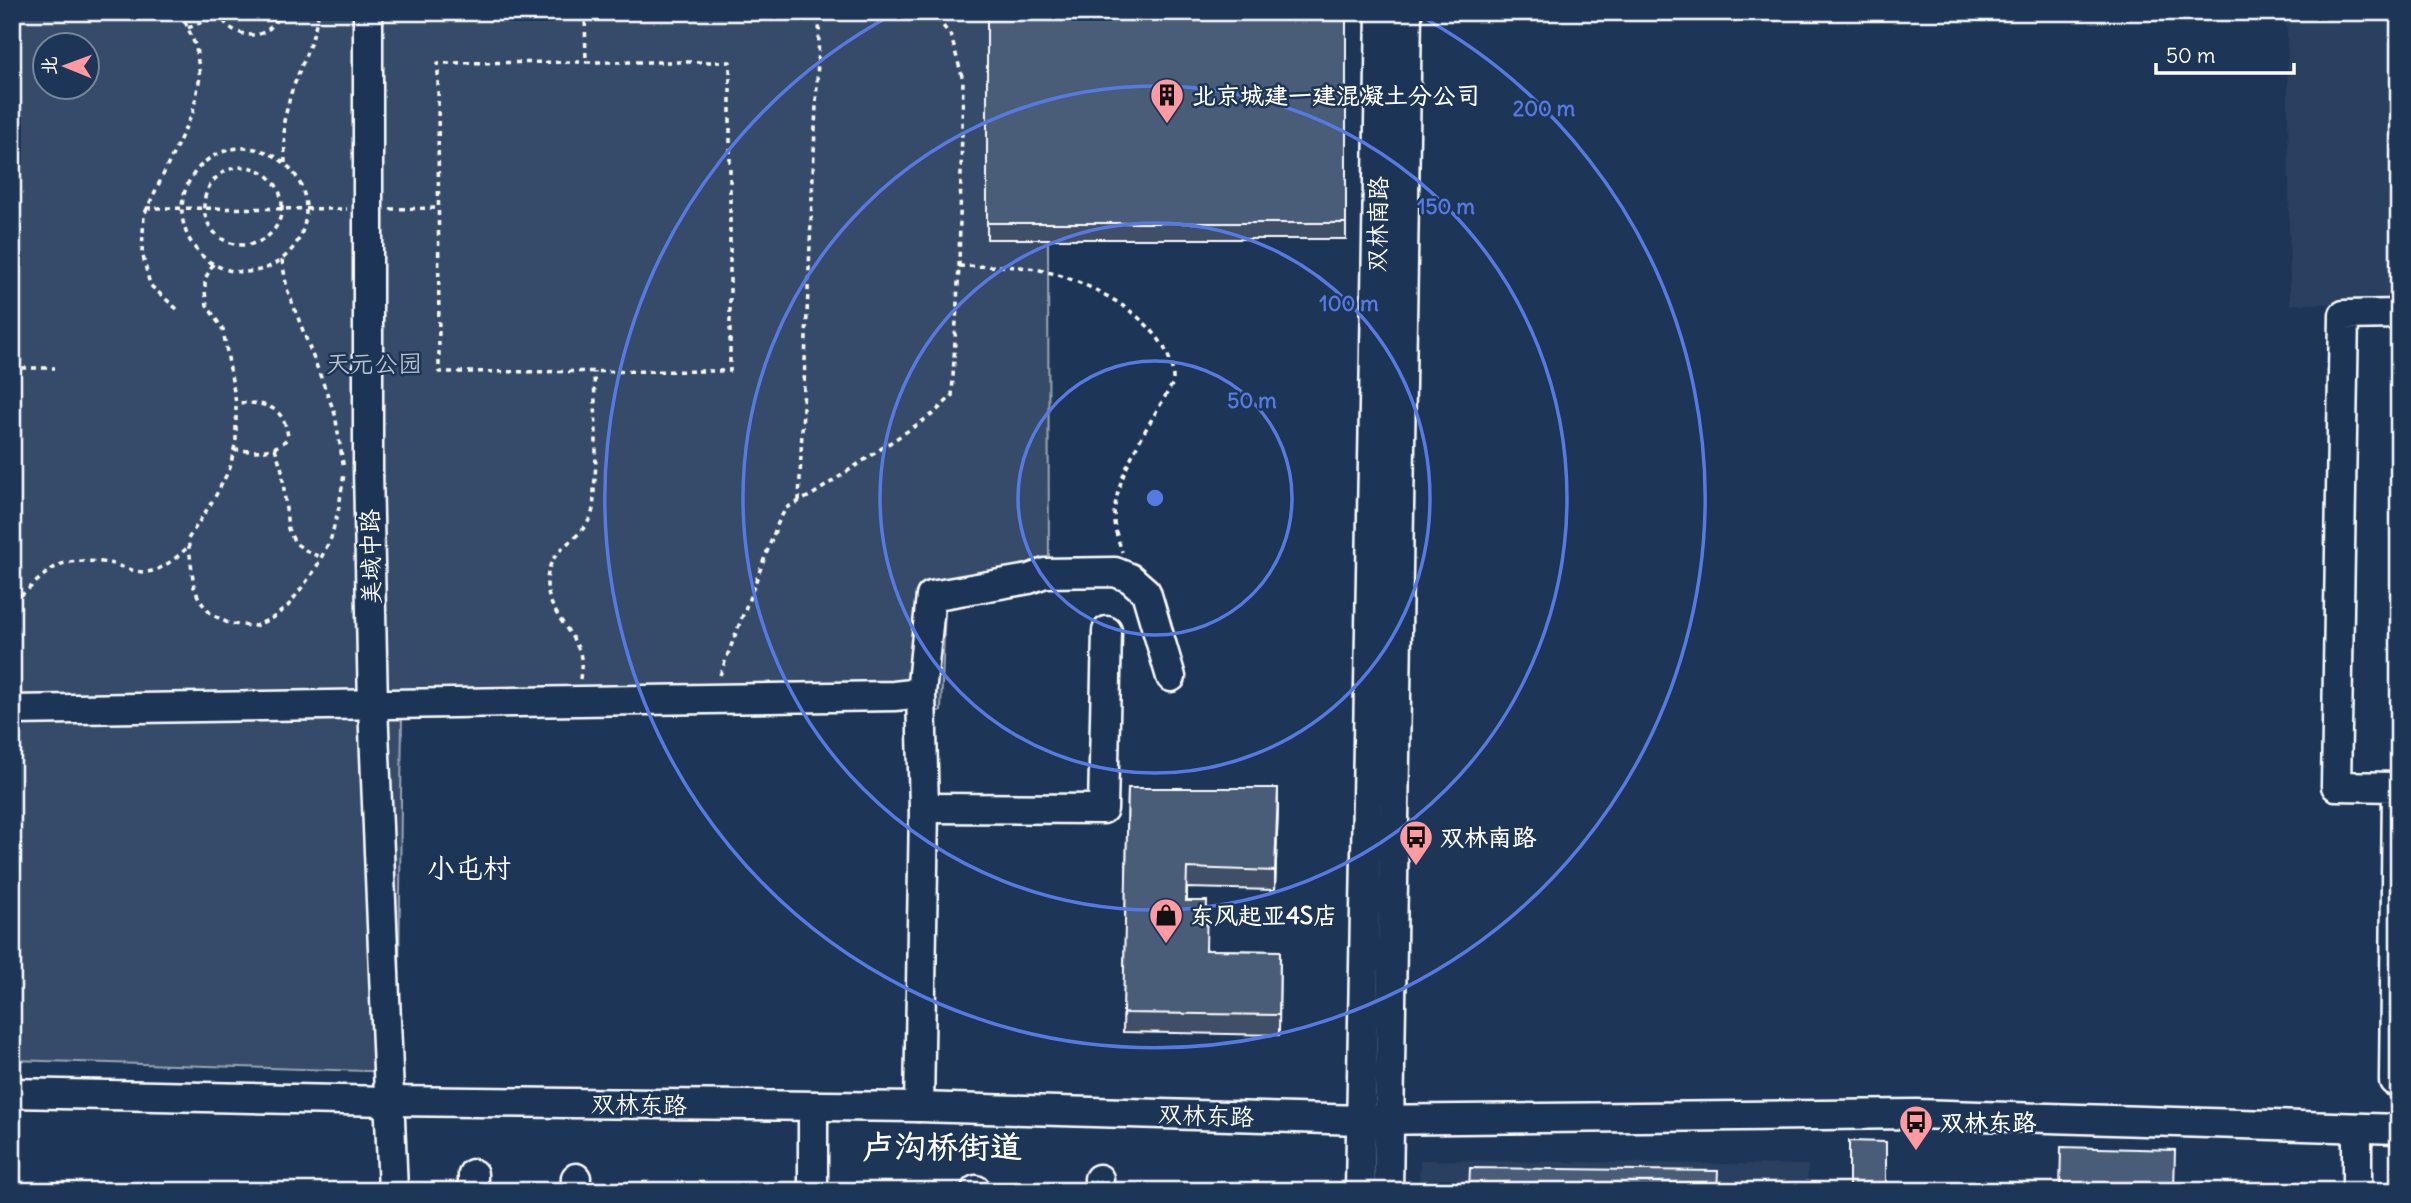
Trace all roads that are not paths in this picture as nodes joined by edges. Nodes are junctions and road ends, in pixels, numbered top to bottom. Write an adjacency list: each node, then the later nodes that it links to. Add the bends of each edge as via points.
1 (368, 12): 8 (street, 美域中路, via 368,210 356,470)
2 (1381, 12): 16 (street, 双林南路)
3 (1407, 12): 16 (street, 双林南路)
4 (2399, 314): 11 (street, via 2344,314 2336,786 2398,787)
5 (1107, 631): 10 (street, via 1103,809)
6 (1171, 677): 7 (street, via 1146,592 1130,578 1115,572 1045,573 931,596)
7 (921, 693): 8 (street); 10 (street)
8 (373, 706): 9 (street); 13 (street, 美域中路)
9 (12, 710)
10 (924, 808): 15 (street)
11 (2394, 1082)
12 (12, 1093): 13 (street, 双林东路)
13 (388, 1101): 14 (street, 双林东路); 19 (street, 美域中路)
14 (813, 1107): 15 (street, 双林东路); 20 (street)
15 (919, 1107): 16 (street, 双林东路)
16 (1375, 1120): 17 (street, 双林东路, via 1917,1114); 21 (street, 双林南路); 22 (street, 双林南路)
17 (2357, 1129): 18 (street, 双林东路); 23 (street)
18 (2399, 1129)
19 (393, 1191)
20 (813, 1191)
21 (1360, 1191)
22 (1388, 1191)
23 (2357, 1191)

